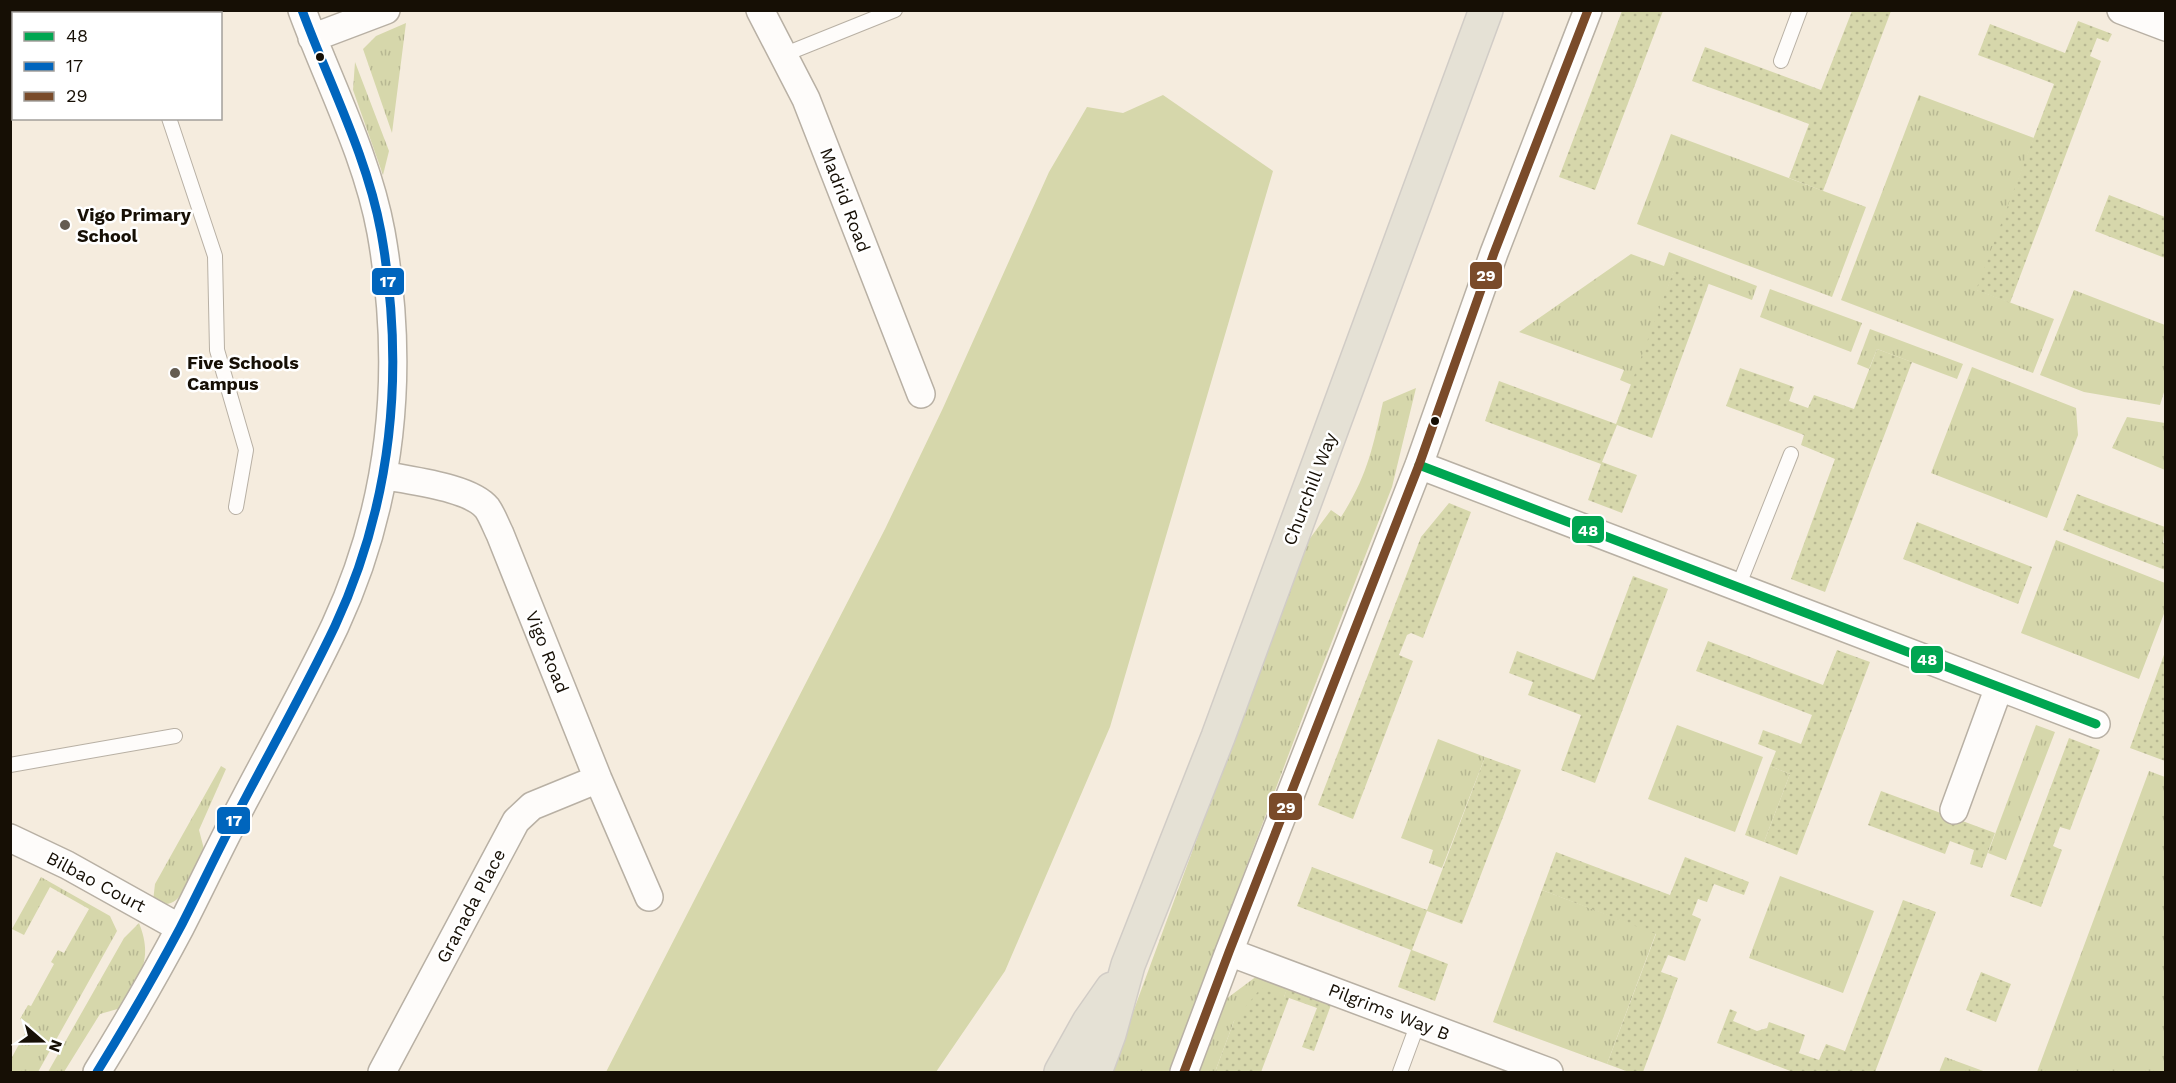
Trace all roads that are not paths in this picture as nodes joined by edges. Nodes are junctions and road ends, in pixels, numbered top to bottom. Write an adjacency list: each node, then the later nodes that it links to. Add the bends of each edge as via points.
1 (302, 10): 10 (street)
2 (386, 10): 10 (street)
3 (760, 10): 11 (street, Madrid Road)
4 (895, 10): 11 (lane)
5 (1486, 10): 30 (main road, Churchill Way, via 1214,747)
6 (1588, 10): 16 (street, via 1494,253)
7 (1800, 10): 12 (lane)
8 (2121, 10): 9 (street)
9 (2166, 27)
10 (312, 38): 17 (street, via 370,185 381,233 394,351)
11 (783, 55): 14 (street, Madrid Road, via 806,99)
12 (1781, 61)
13 (170, 120): 18 (lane, via 215,256 217,350 246,450)
14 (921, 394)
15 (1791, 454): 19 (lane)
16 (1419, 465): 19 (street); 29 (street)
17 (383, 475): 24 (street, Vigo Road, via 460,492 487,509); 28 (street, via 357,571 335,626)
18 (236, 507)
19 (1738, 587): 20 (street)
20 (1999, 687): 21 (street); 25 (street)
21 (2096, 724)
22 (175, 736): 23 (lane)
23 (10, 765)
24 (598, 779): 27 (street, Vigo Road); 33 (street, Granada Place, via 532,806 516,821)
25 (1954, 810)
26 (10, 838): 28 (street, Bilbao Court)
27 (649, 897)
28 (180, 928): 32 (street)
29 (1229, 952): 31 (street, Pilgrims Way B); 36 (street)
30 (1128, 966): 34 (main road, Churchill Way, via 1089,1022); 35 (main road, Churchill Way)
31 (1418, 1023): 37 (lane); 38 (street, Pilgrims Way B)
32 (98, 1072)
33 (382, 1072)
34 (1061, 1072)
35 (1095, 1072)
36 (1184, 1072)
37 (1400, 1072)
38 (1549, 1072)

